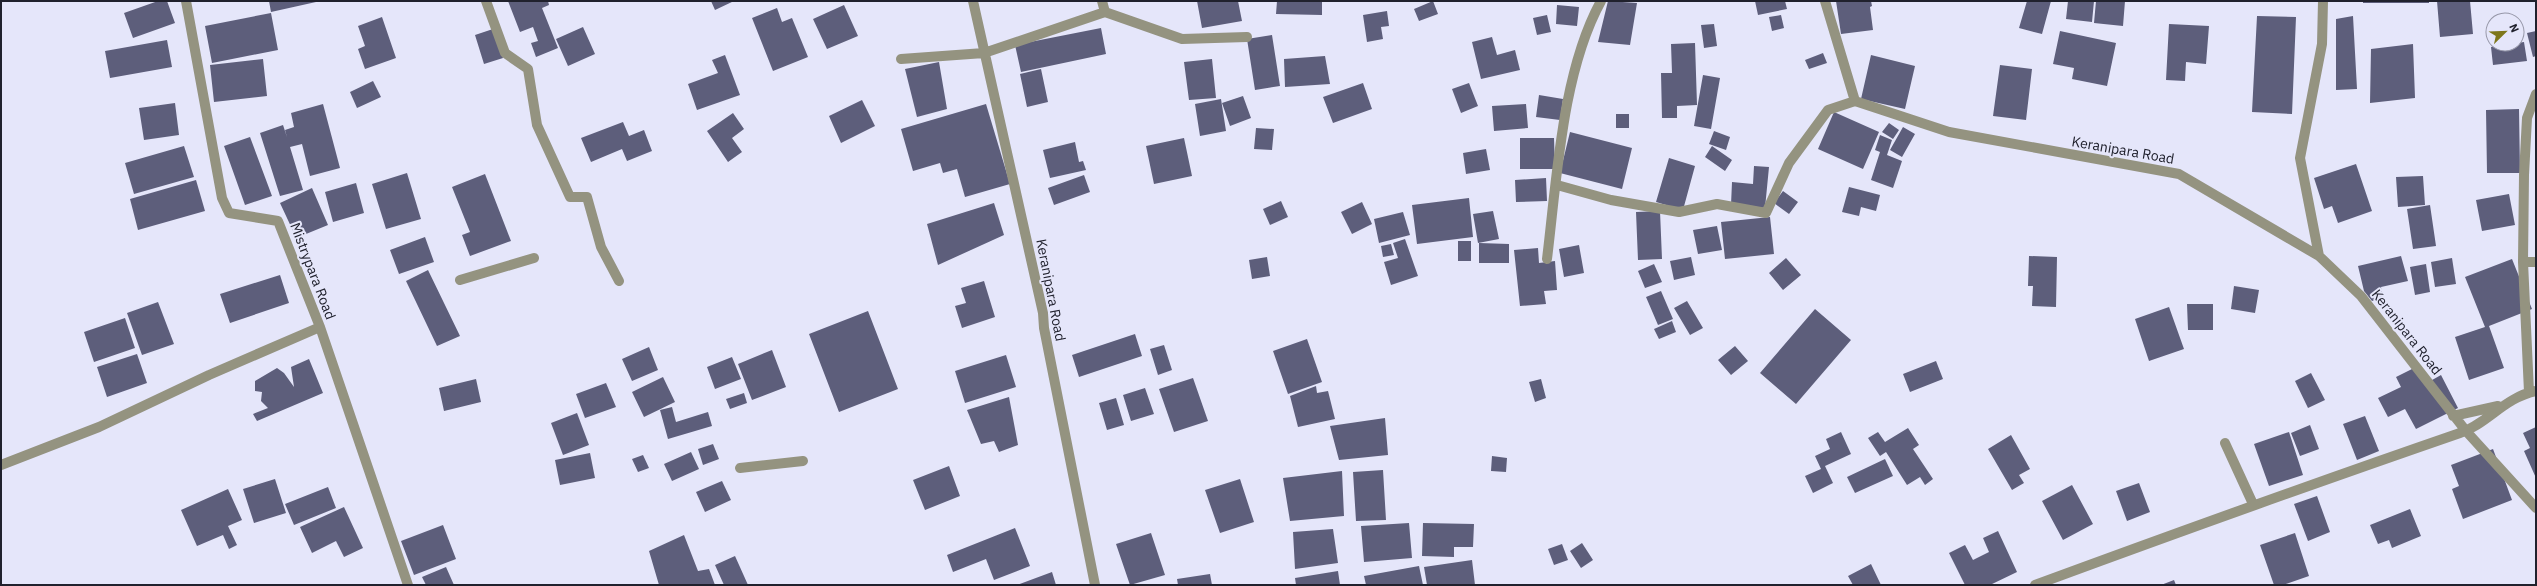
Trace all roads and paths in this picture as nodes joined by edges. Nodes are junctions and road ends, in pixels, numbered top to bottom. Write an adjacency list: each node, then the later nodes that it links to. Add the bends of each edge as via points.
1 (186, 1): 22 (street, Mistrypara Road, via 222,198 229,213 278,220)
2 (486, 1): 21 (street, via 505,53 528,69 537,125 570,197 587,197 601,247)
3 (973, 1): 10 (street, Keranipara Road)
4 (1102, 1): 8 (street)
5 (1601, 1): 14 (street, via 1589,24 1564,117)
6 (1825, 1): 13 (street)
7 (2323, 1): 15 (street, via 2322,44 2300,158)
8 (1104, 12): 9 (street, via 1182,39); 10 (street)
9 (1247, 37)
10 (984, 53): 11 (street); 34 (street, Keranipara Road, via 1043,313)
11 (901, 59)
12 (2536, 94): 18 (street, via 2527,118)
13 (1854, 101): 14 (street, via 1828,110 1789,163 1766,213 1717,204 1679,212 1611,200); 15 (street, Keranipara Road, via 1949,132 2179,174)
14 (1556, 185): 17 (street)
15 (2319, 256): 25 (street, Keranipara Road, via 2361,296)
16 (534, 258): 20 (street)
17 (1547, 259)
18 (2523, 262): 19 (street); 23 (street)
19 (2536, 262)
20 (460, 280)
21 (619, 281)
22 (320, 327): 29 (street, via 99,427); 33 (street, Mistrypara Road)
23 (2532, 391): 24 (street)
24 (2502, 405): 25 (street); 26 (street)
25 (2453, 416): 26 (street, Keranipara Road)
26 (2466, 431): 31 (street); 32 (street, Keranipara Road)
27 (2225, 443): 31 (street)
28 (803, 461): 30 (street)
29 (1, 465)
30 (740, 468)
31 (2254, 504): 35 (street)
32 (2536, 508)
33 (408, 585)
34 (1095, 585)
35 (2034, 585)

